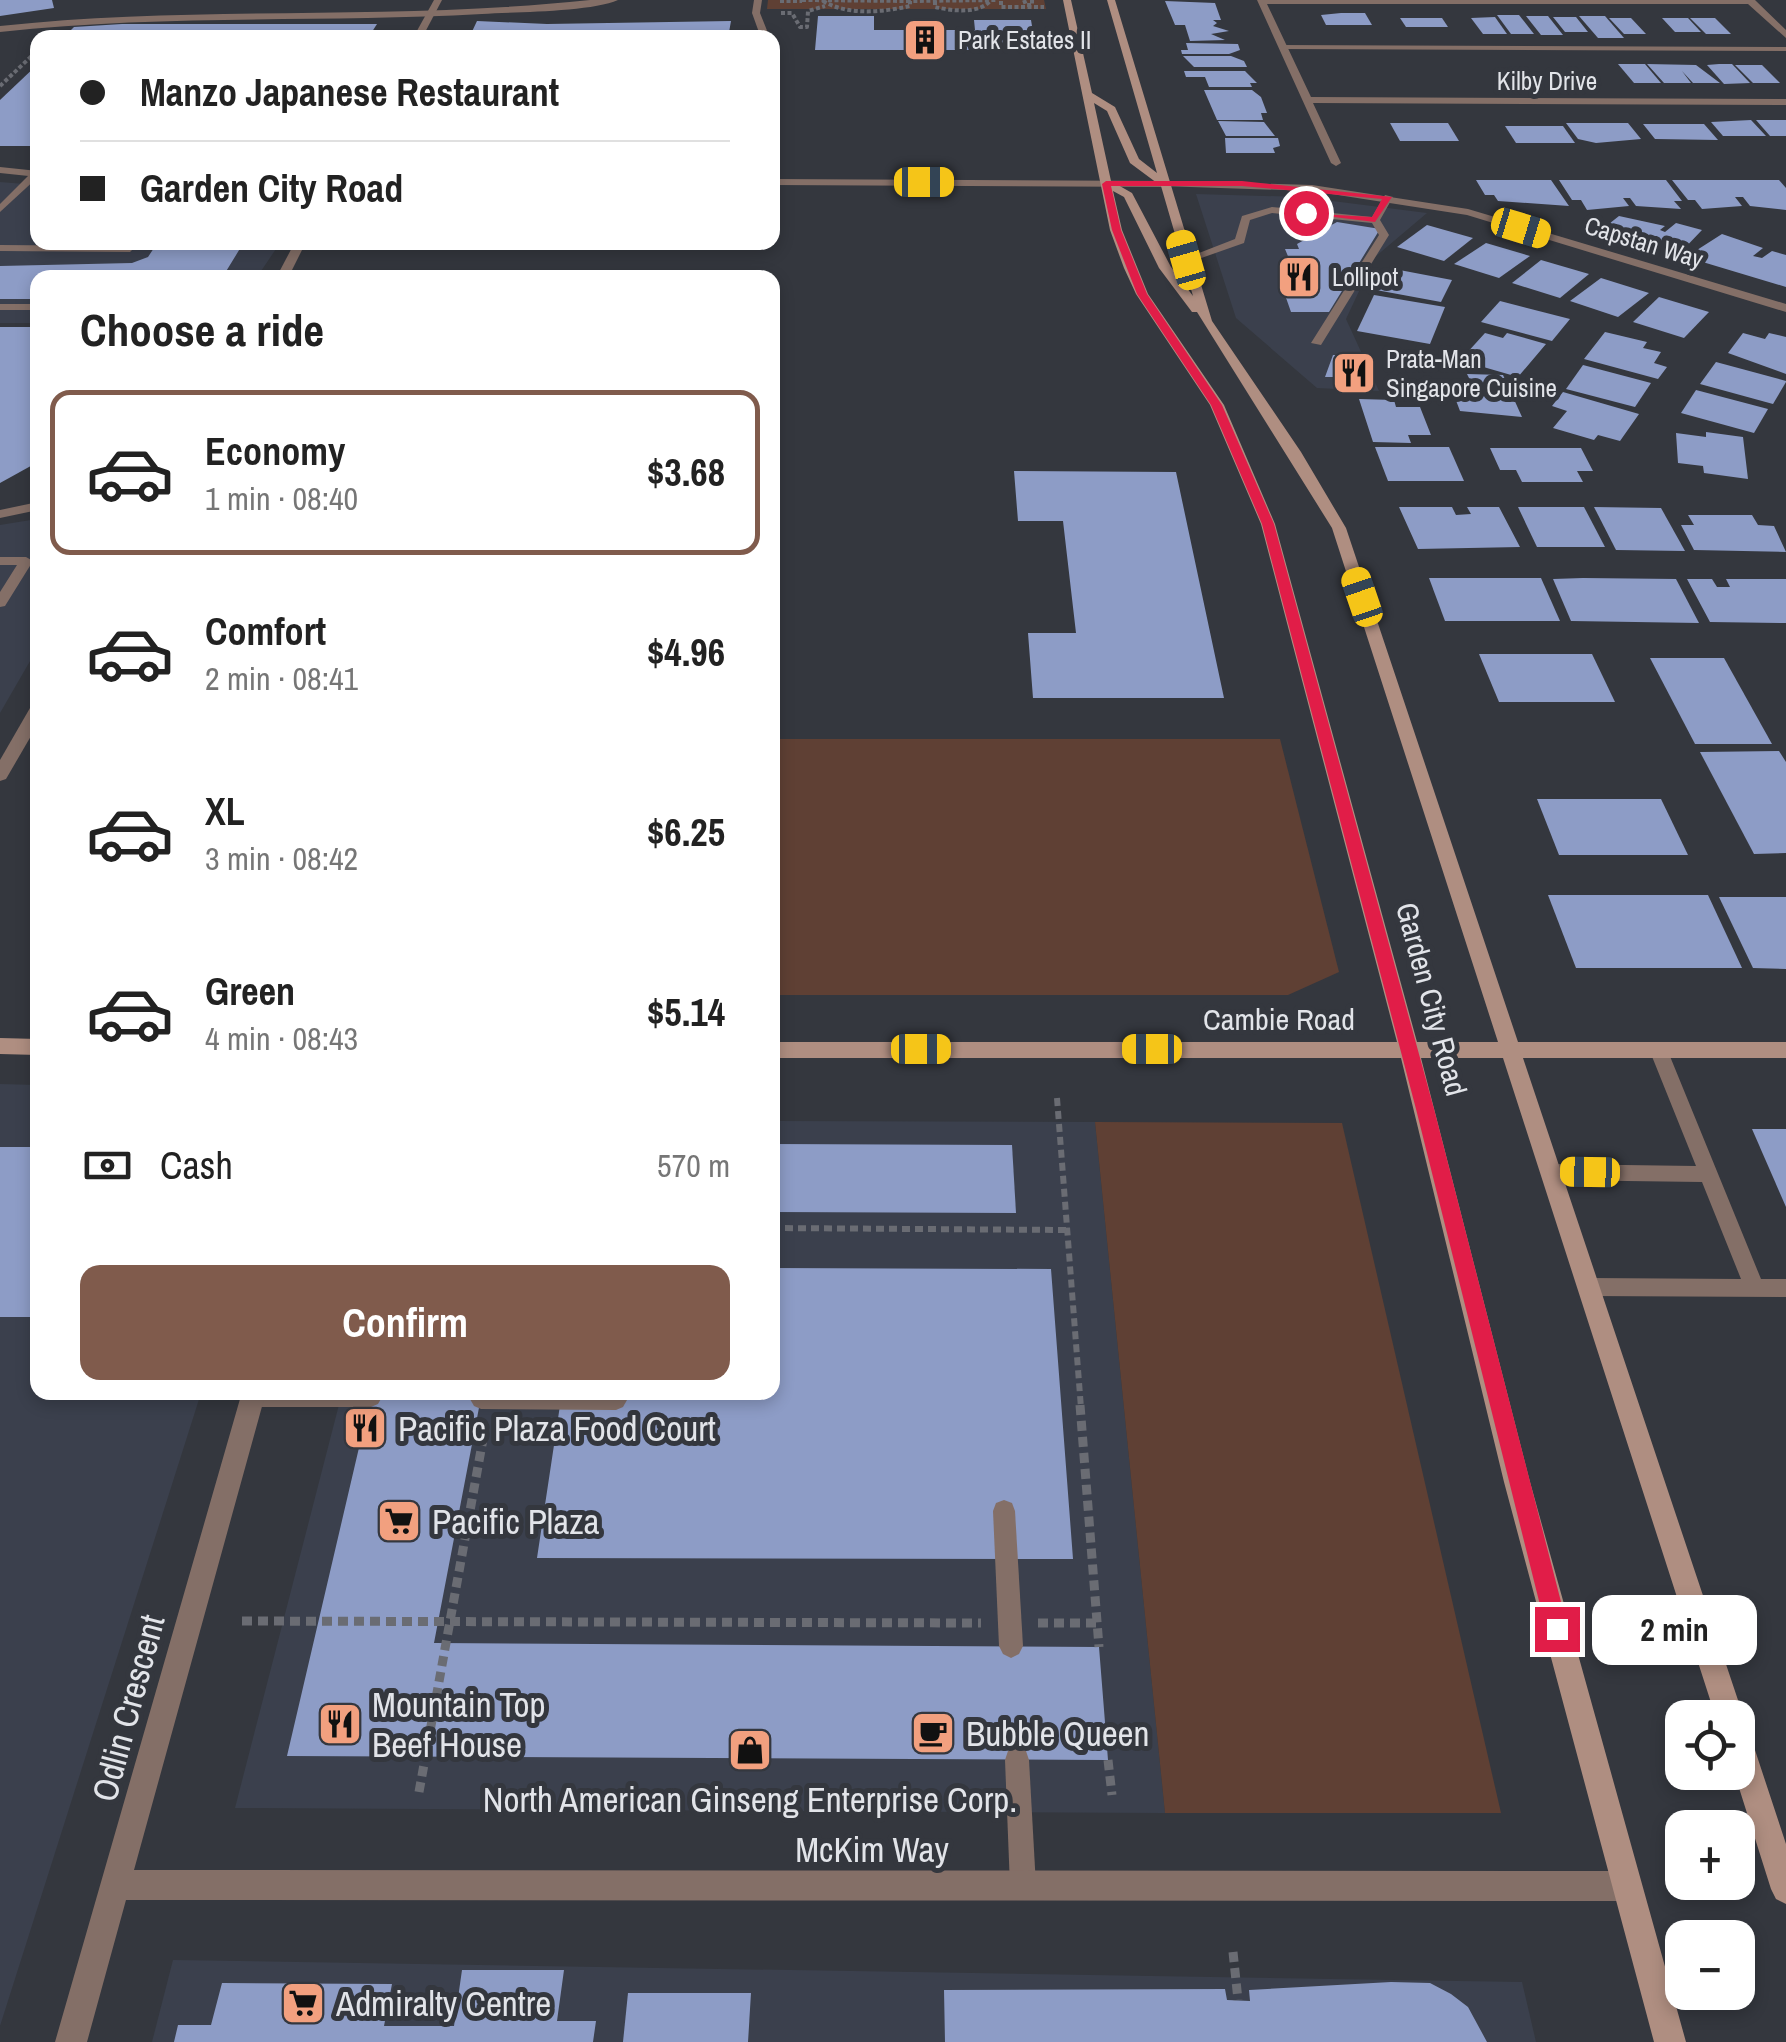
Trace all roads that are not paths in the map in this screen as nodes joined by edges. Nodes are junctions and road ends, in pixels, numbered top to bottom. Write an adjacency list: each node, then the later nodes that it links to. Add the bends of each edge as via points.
1 (438, 0): 8 (street)
2 (614, 0): 8 (street)
3 (758, 0): 11 (street)
4 (1066, 0): 15 (main road, Garden City Road)
5 (1111, 0): 24 (main road, Garden City Road)
6 (1262, 1): 7 (street); 13 (street)
7 (1750, 1): 12 (street)
8 (431, 12): 9 (street, via 106,9); 10 (street)
9 (0, 28)
10 (421, 30)
11 (763, 30)
12 (1786, 35)
13 (1282, 48): 14 (lane); 16 (street)
14 (1786, 49)
15 (1088, 94): 23 (main road, Garden City Road); 24 (main road, via 1111,109 1134,161)
16 (1308, 100): 17 (street, Kilby Drive); 18 (street)
17 (1786, 102)
18 (1336, 163)
19 (0, 170): 20 (street)
20 (30, 173)
21 (30, 180): 26 (lane)
22 (780, 182): 23 (street, Capstan Way)
23 (1106, 184): 24 (street, Capstan Way); 36 (main road, via 1128,195 1165,268); 49 (main road, Garden City Road, via 1142,294 1217,405 1268,524)
24 (1164, 184): 25 (street, Capstan Way, via 1274,185); 32 (main road, Garden City Road)
25 (1388, 197): 27 (lane); 35 (street, Capstan Way, via 1468,212)
26 (1, 207)
27 (1375, 220): 32 (lane, via 1272,210 1245,218 1240,241); 37 (lane, via 1384,235)
28 (30, 242): 30 (lane)
29 (0, 248): 30 (lane)
30 (24, 248): 31 (lane)
31 (30, 248)
32 (1186, 260): 36 (main road, Garden City Road)
33 (0, 307): 34 (lane)
34 (30, 307)
35 (1786, 308)
36 (1206, 321): 50 (main road, Garden City Road, via 1338,528)
37 (1317, 342)
38 (30, 508): 39 (street)
39 (0, 514)
40 (0, 561): 41 (lane)
41 (30, 561)
42 (30, 564): 43 (lane)
43 (0, 602)
44 (30, 722): 45 (street)
45 (0, 775)
46 (0, 1046): 47 (main road)
47 (30, 1047)
48 (780, 1050): 49 (main road, Cambie Road)
49 (1409, 1050): 50 (main road, Cambie Road); 66 (main road, Garden City Road, via 1516,1482)
50 (1513, 1050): 51 (main road, Cambie Road); 53 (main road, Garden City Road)
51 (1658, 1050): 52 (main road, Cambie Road); 54 (lane)
52 (1786, 1050)
53 (1551, 1172): 54 (lane); 55 (main road, Garden City Road)
54 (1708, 1174): 56 (lane)
55 (1588, 1287): 56 (lane); 61 (main road, Garden City Road)
56 (1754, 1287): 57 (lane)
57 (1786, 1288)
58 (251, 1400): 64 (street, Odlin Crescent)
59 (1004, 1512): 60 (lane)
60 (1010, 1634)
61 (1724, 1700)
62 (1017, 1760): 65 (lane)
63 (1754, 1790): 67 (main road)
64 (118, 1885): 65 (street, McKim Way); 68 (street, Odlin Crescent)
65 (1023, 1886): 66 (street, McKim Way)
66 (1627, 1886): 69 (main road, Garden City Road)
67 (1786, 1889)
68 (71, 2042)
69 (1670, 2042)

